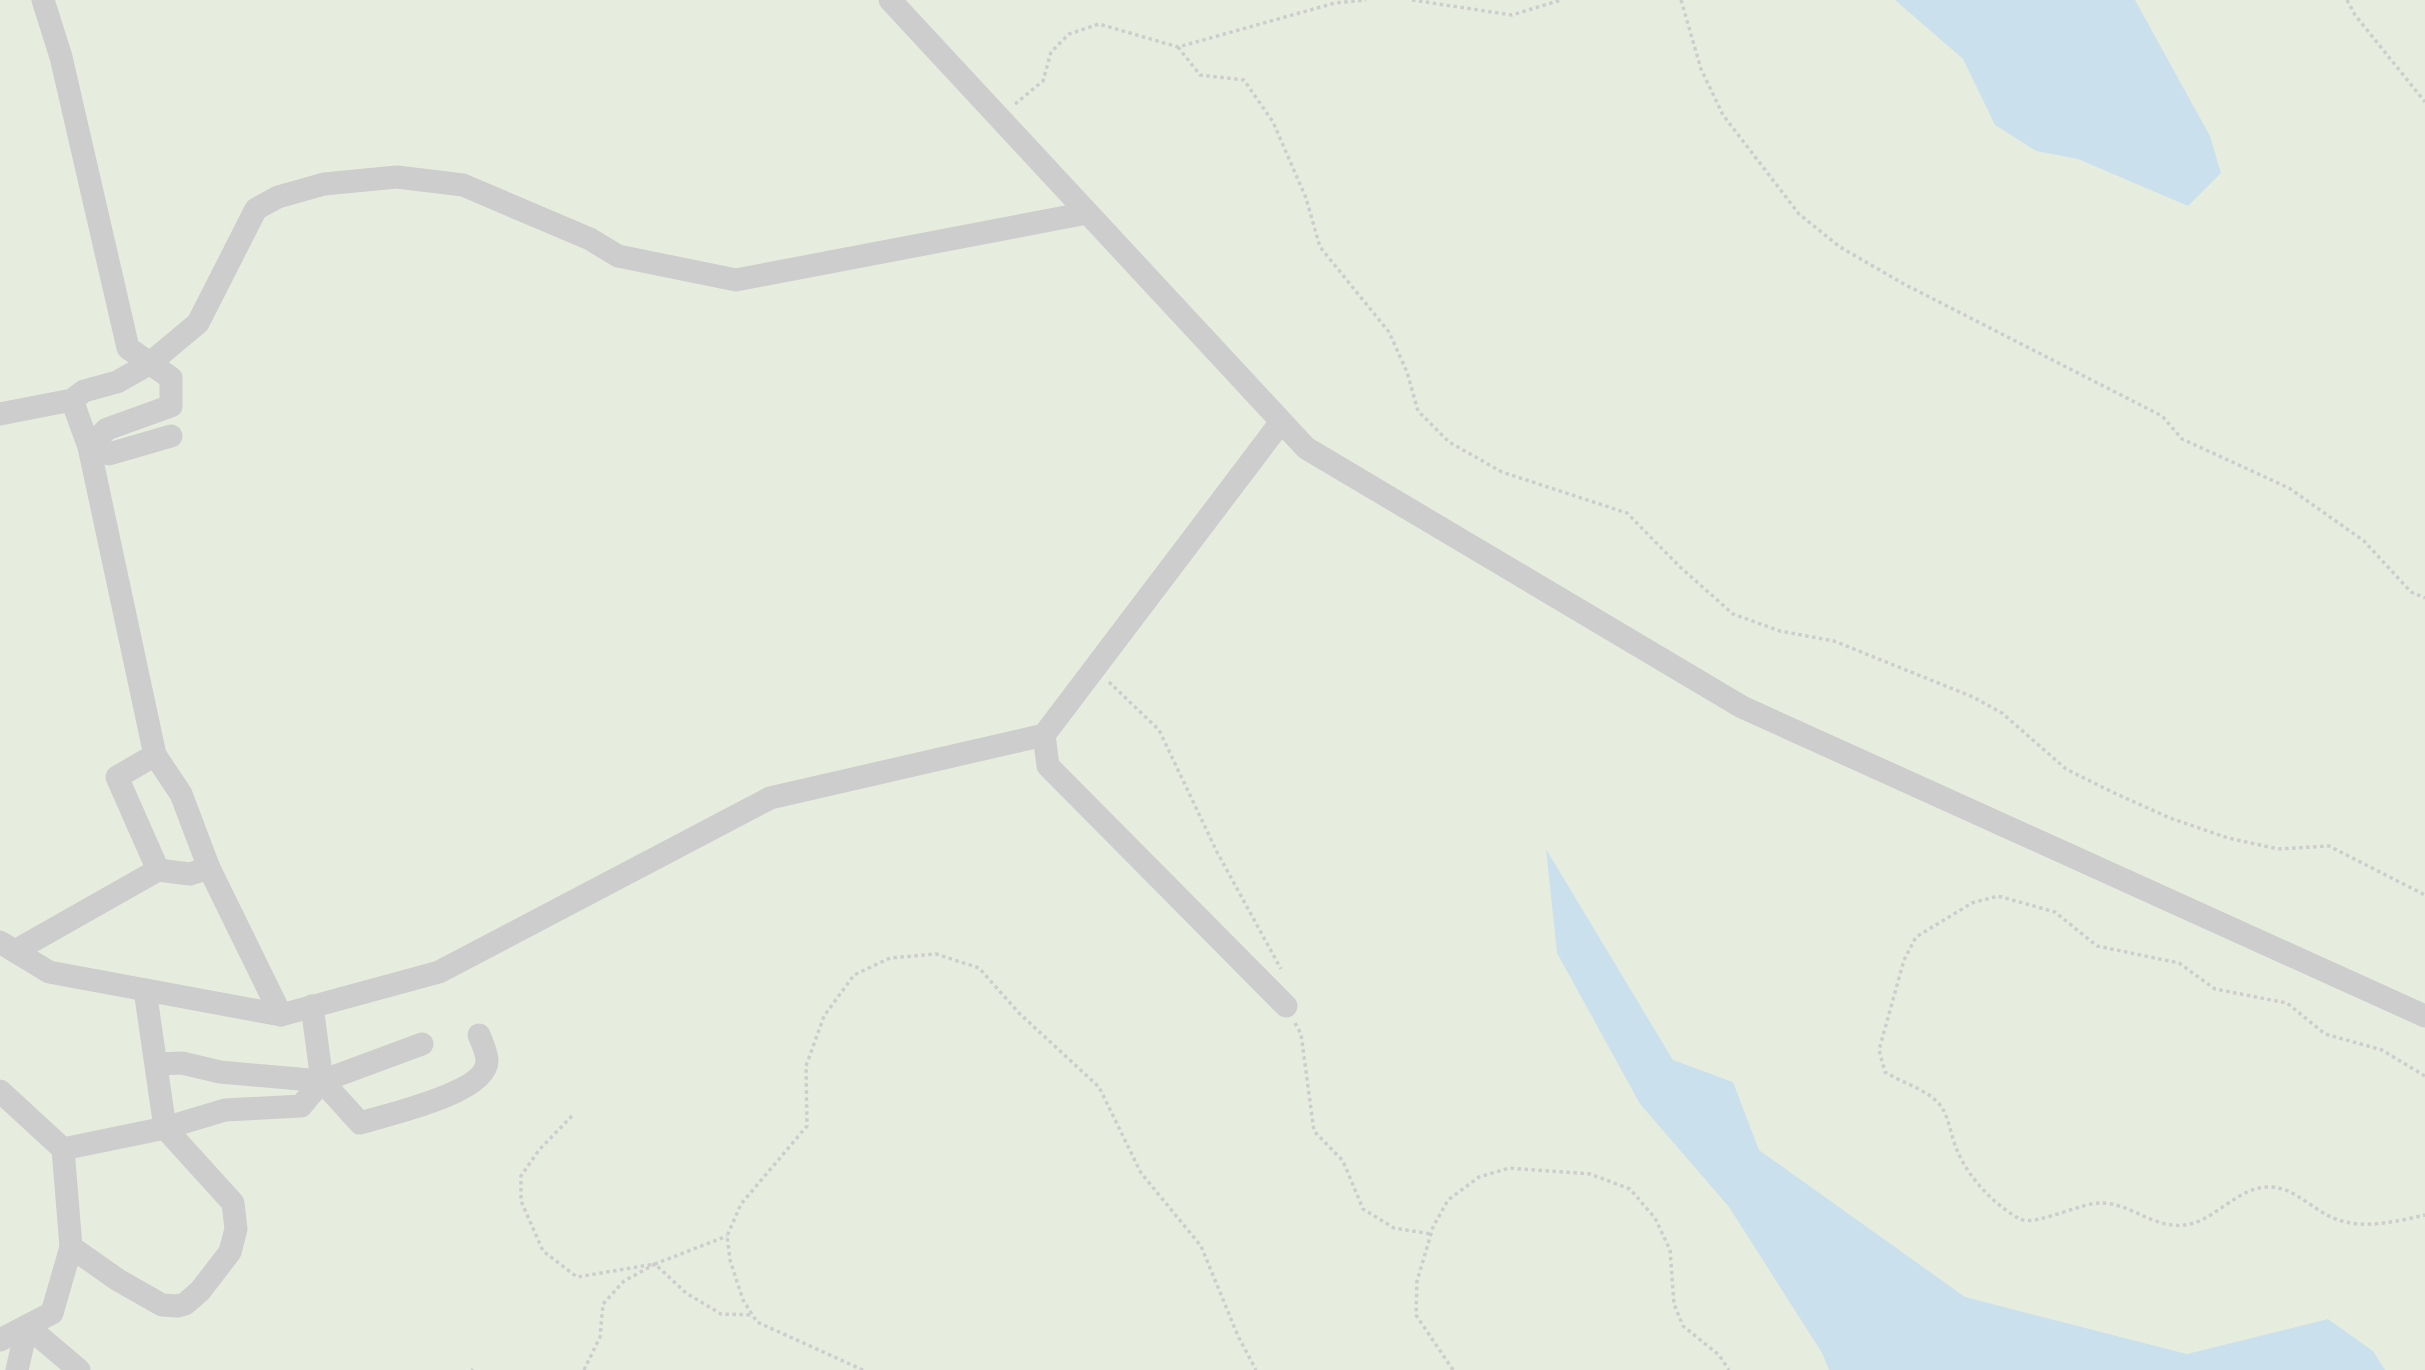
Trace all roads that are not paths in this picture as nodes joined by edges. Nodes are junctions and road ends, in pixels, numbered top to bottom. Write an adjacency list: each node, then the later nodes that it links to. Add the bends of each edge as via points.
1 (43, 0): 4 (street, via 61,57 128,348)
2 (891, 0): 3 (street)
3 (1087, 213): 4 (street, via 736,280 618,256 590,239 463,185 397,177 324,184 278,197 256,209 198,323); 7 (street)
4 (149, 364): 5 (street); 9 (street, via 171,378 171,406 107,429)
5 (72, 400): 6 (street); 9 (street)
6 (0, 414)
7 (1281, 422): 10 (street); 19 (street, via 1306,448 1742,707)
8 (171, 436): 9 (street, via 109,454)
9 (89, 447): 11 (street)
10 (1044, 735): 16 (street, via 770,798 439,972); 17 (street, via 1048,766)
11 (155, 755): 12 (street, via 181,794); 13 (street, via 117,777)
12 (209, 868): 13 (street, via 190,874); 18 (street)
13 (158, 870): 14 (street)
14 (7, 946): 15 (street, via 49,972)
15 (145, 990): 18 (street); 22 (street)
16 (312, 1006): 18 (street); 24 (street)
17 (1286, 1006)
18 (281, 1015)
19 (2425, 1016)
20 (480, 1035): 24 (street, via 487,1062 481,1077 463,1090 359,1123)
21 (422, 1044): 24 (street)
22 (157, 1064): 23 (street, via 182,1063); 27 (street)
23 (220, 1072): 24 (street); 26 (street)
24 (321, 1081): 26 (street, via 301,1106)
25 (0, 1091): 28 (street)
26 (225, 1110): 27 (street)
27 (165, 1128): 28 (street); 29 (street, via 233,1203 236,1229 230,1252 217,1272 185,1304 162,1304)
28 (63, 1149): 29 (street)
29 (71, 1247): 30 (street, via 52,1313)
30 (27, 1326): 31 (street); 32 (street); 33 (street)
31 (0, 1340)
32 (17, 1370)
33 (79, 1370)

